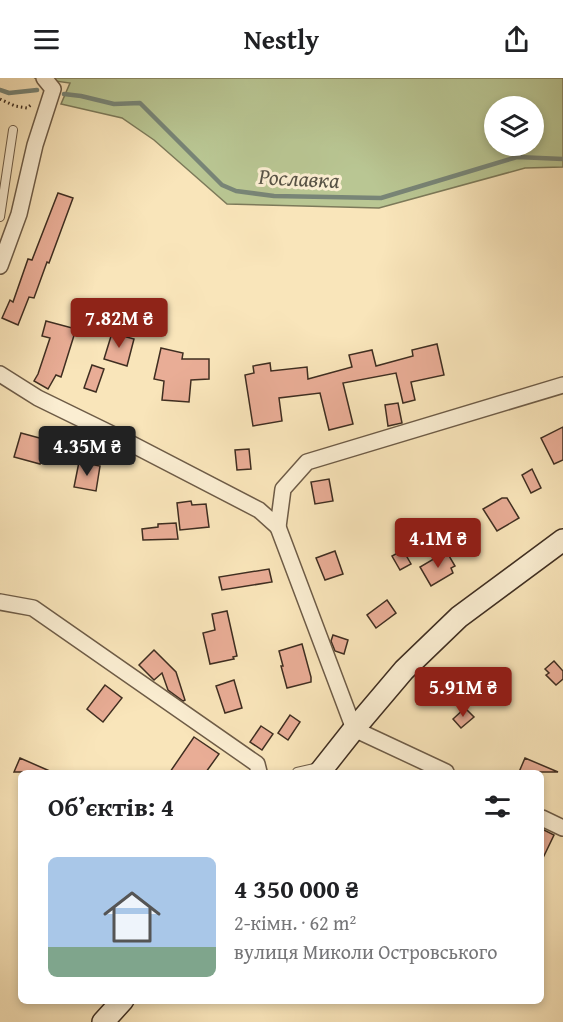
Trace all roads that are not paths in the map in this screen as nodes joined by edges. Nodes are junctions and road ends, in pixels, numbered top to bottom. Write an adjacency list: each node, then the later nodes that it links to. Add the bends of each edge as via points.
1 (48, 84): 4 (street, via 19,214)
2 (13, 130): 3 (lane)
3 (0, 217)
4 (0, 266)
5 (0, 374): 7 (street, via 38,398 260,510)
6 (563, 385): 7 (street, via 307,462 284,489)
7 (278, 527): 10 (street)
8 (563, 540): 10 (street, via 459,617 404,670)
9 (0, 602): 12 (street, via 33,608 257,764)
10 (354, 729): 11 (street); 13 (street)
11 (323, 769)
12 (258, 770)
13 (442, 770)
14 (544, 819): 15 (street)
15 (563, 828)
16 (119, 1004): 17 (street)
17 (103, 1022)

